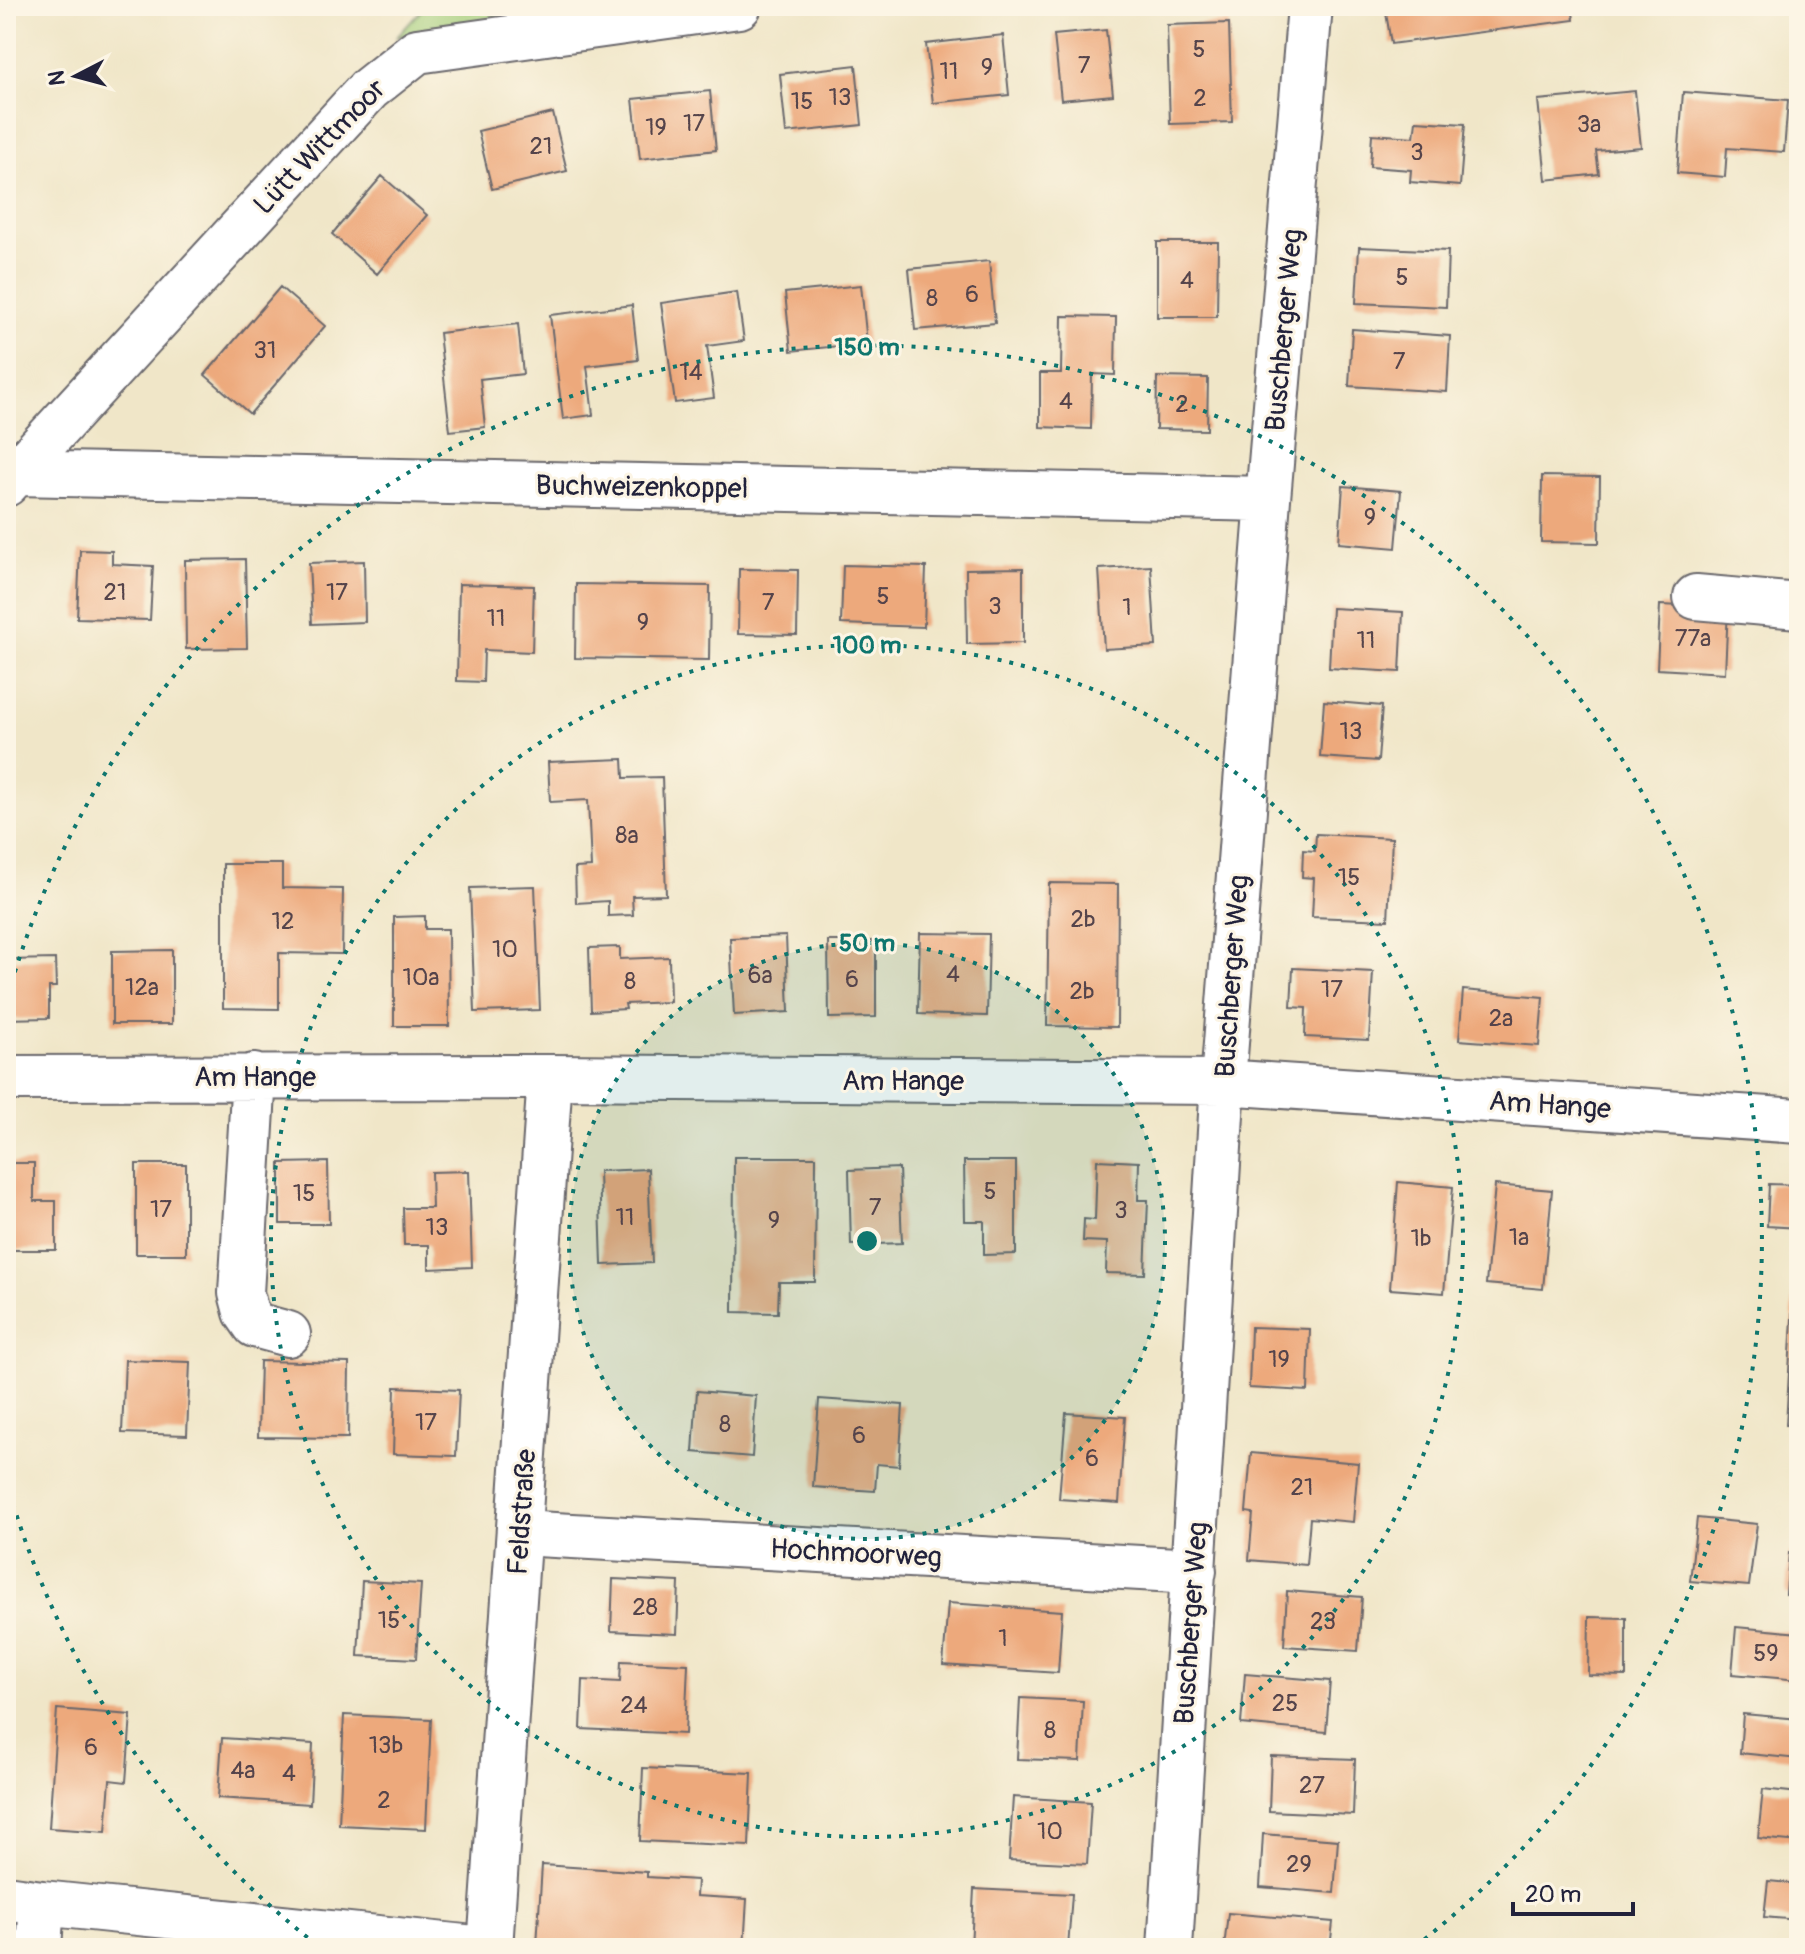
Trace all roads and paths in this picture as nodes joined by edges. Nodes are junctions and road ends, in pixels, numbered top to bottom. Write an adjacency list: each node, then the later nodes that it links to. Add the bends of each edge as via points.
1 (739, 6): 3 (street, Lütt Wittmoor, via 417,51 369,89)
2 (1310, 6): 4 (street, Buschberger Weg)
3 (11, 479): 4 (street, Buchweizenkoppel)
4 (1268, 499): 10 (street, Buschberger Weg)
5 (1696, 597): 6 (street)
6 (1799, 606)
7 (254, 1076): 8 (street, Am Hange); 9 (street, Am Hange); 12 (street, via 241,1293 255,1325)
8 (550, 1077): 10 (street, Am Hange); 13 (street, Feldstraße)
9 (6, 1078)
10 (1223, 1082): 11 (street, Am Hange); 14 (street, Buschberger Weg)
11 (1799, 1121)
12 (288, 1334)
13 (519, 1533): 14 (street, Hochmoorweg); 18 (street, Feldstraße)
14 (1194, 1571): 19 (street, Buschberger Weg)
15 (24, 1900): 16 (street); 17 (street)
16 (39, 1948)
17 (474, 1948)
18 (490, 1948)
19 (1170, 1948)

